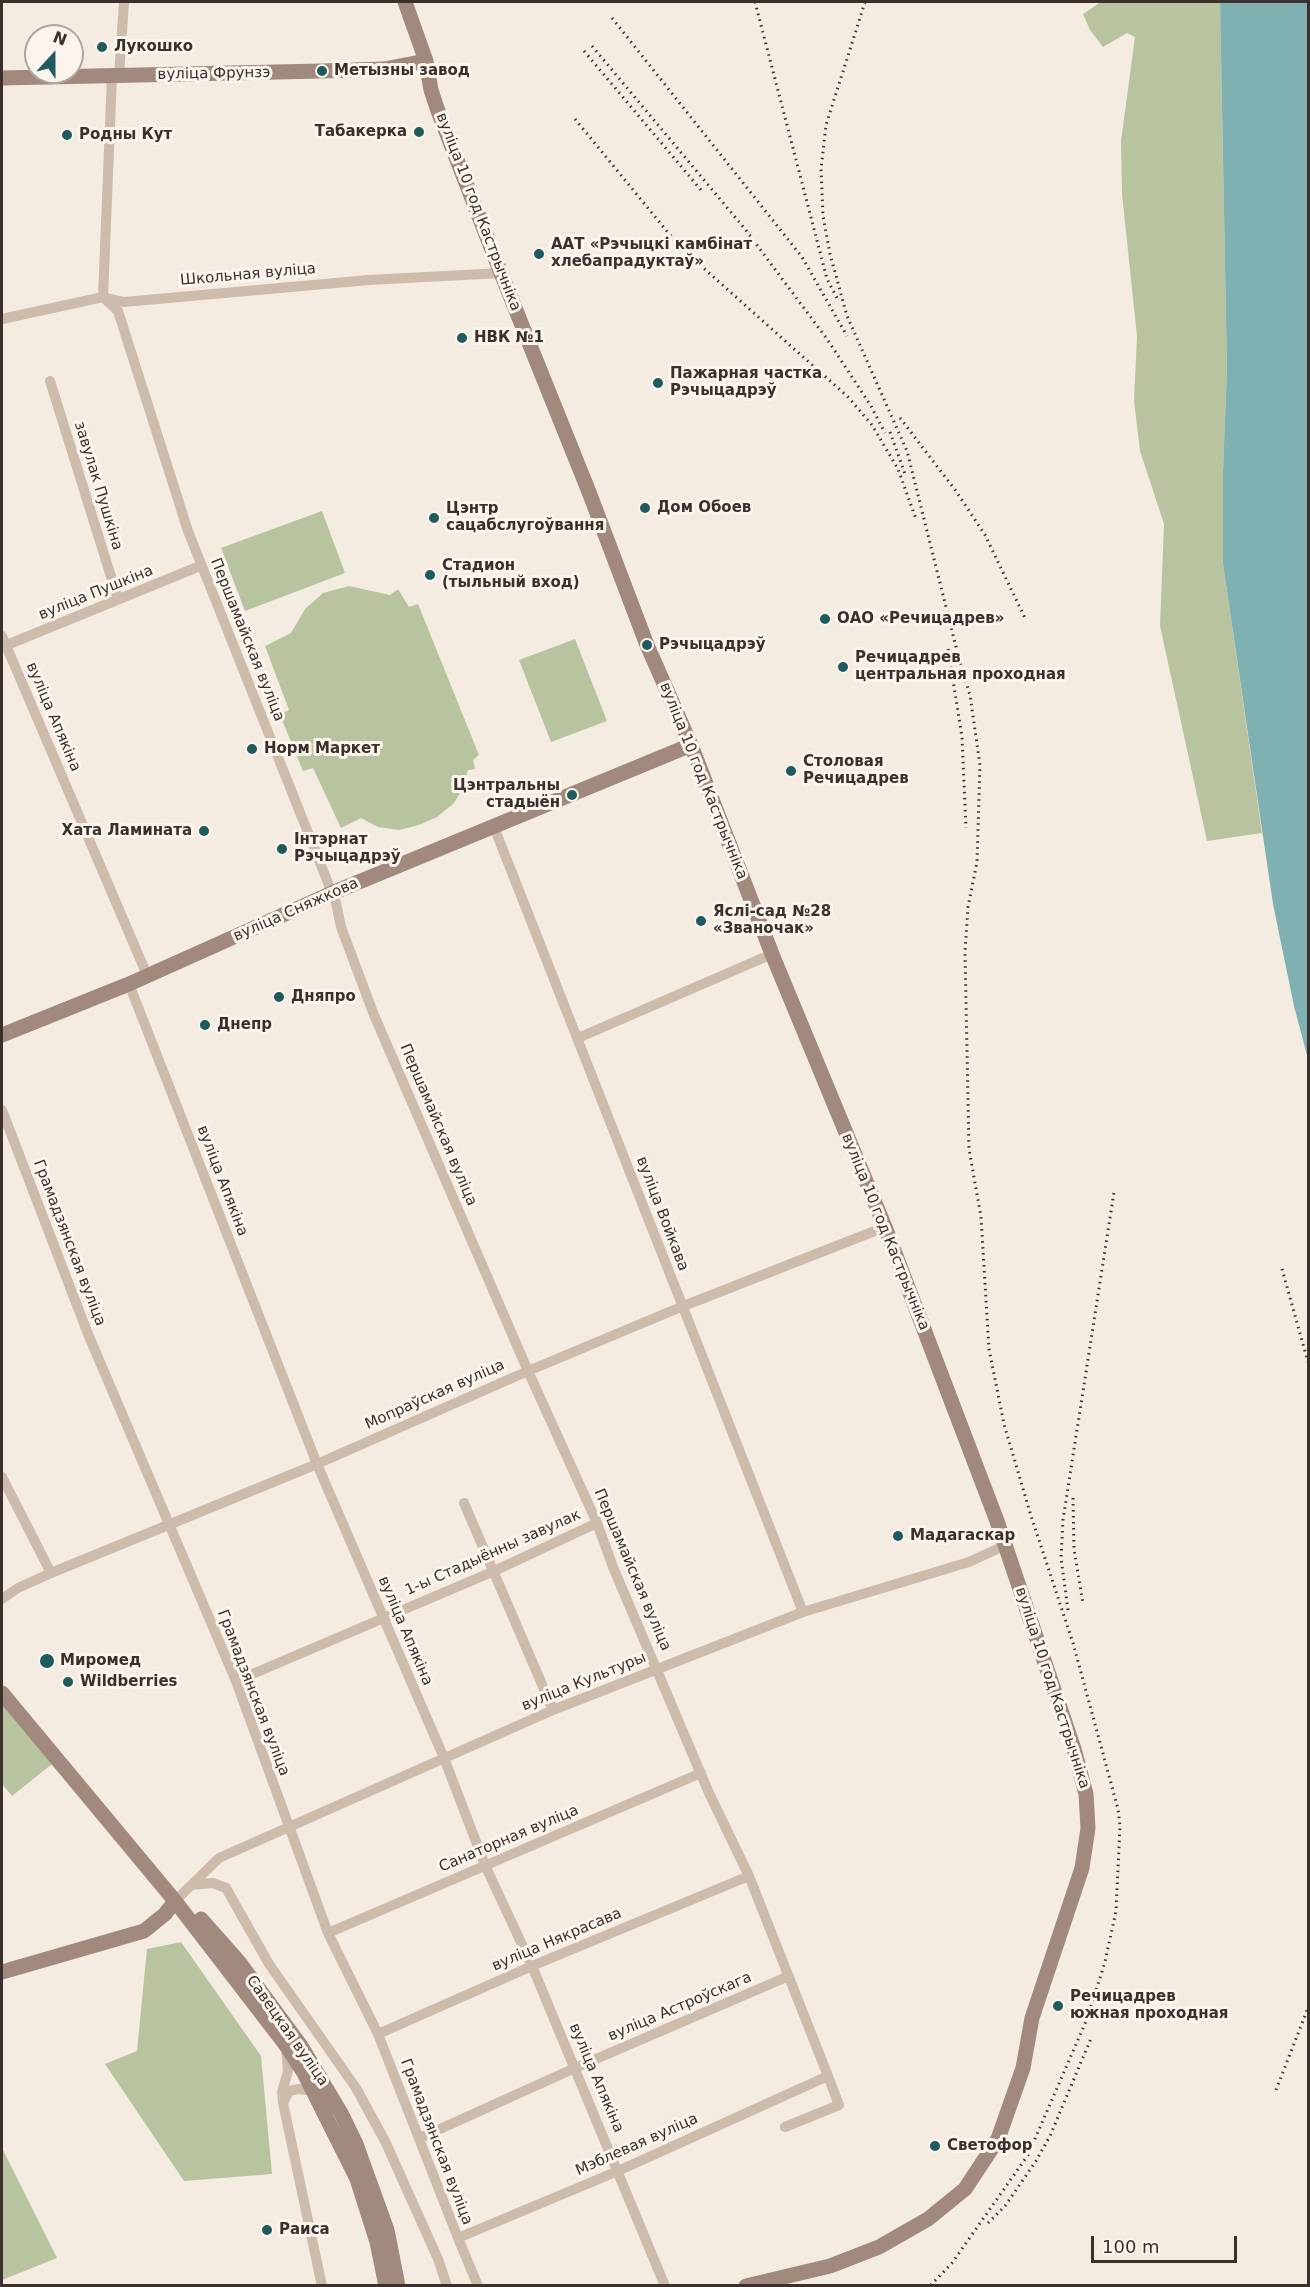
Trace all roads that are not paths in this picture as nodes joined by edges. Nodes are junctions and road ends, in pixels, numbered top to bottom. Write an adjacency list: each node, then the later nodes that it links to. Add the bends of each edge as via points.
1 (124, 2): 4 (street)
2 (405, 2): 3 (street, вуліца 10 год Кастрычніка)
3 (426, 61): 4 (street, вуліца Фрунзэ, via 384,69); 6 (street, вуліца 10 год Кастрычніка, via 435,100)
4 (116, 76): 5 (street, вуліца Фрунзэ); 7 (street)
5 (2, 78)
6 (501, 273): 7 (street, Школьная вуліца, via 369,280 124,302); 13 (street, вуліца 10 год Кастрычніка, via 647,645)
7 (103, 297): 8 (street, Школьная вуліца); 10 (street, Першамайская вуліца, via 118,311)
8 (2, 319)
9 (50, 381): 11 (street, завулак Пушкіна)
10 (200, 566): 11 (street, вуліца Пушкіна); 15 (street, Першамайская вуліца)
11 (118, 599): 12 (street, вуліца Пушкіна)
12 (3, 642): 17 (street, вуліца Апякіна)
13 (691, 745): 14 (street, вуліца Сняжкова); 16 (street, вуліца 10 год Кастрычніка)
14 (494, 827): 15 (street, вуліца Сняжкова); 20 (street, вуліца Войкава)
15 (332, 894): 17 (street, вуліца Сняжкова); 24 (street, Першамайская вуліца, via 374,1015)
16 (772, 954): 20 (street); 22 (street, вуліца 10 год Кастрычніка)
17 (147, 975): 18 (street, вуліца Сняжкова)
18 (129, 984): 19 (street, вуліца Сняжкова); 25 (street, вуліца Апякіна)
19 (2, 1035)
20 (578, 1038): 23 (street, вуліца Войкава)
21 (2, 1110): 29 (street, Грамадзянская вуліца, via 88,1334)
22 (885, 1227): 23 (street, Мопраўская вуліца); 30 (street, вуліца 10 год Кастрычніка)
23 (681, 1307): 24 (street, Мопраўская вуліца); 34 (street, вуліца Войкава)
24 (528, 1371): 25 (street, Мопраўская вуліца); 28 (street, Першамайская вуліца)
25 (317, 1464): 29 (street, Мопраўская вуліца); 35 (street, вуліца Апякіна)
26 (2, 1477): 32 (street)
27 (464, 1503): 31 (street)
28 (597, 1523): 31 (street, 1-ы Стадыённы завулак); 36 (street, Першамайская вуліца)
29 (169, 1524): 32 (street, Мопраўская вуліца); 37 (street, Грамадзянская вуліца)
30 (1006, 1545): 34 (street, вуліца Культуры, via 969,1562); 67 (street, вуліца 10 год Кастрычніка, via 1074,1749 1088,1810 1082,1868 1032,2018 1010,2111 998,2139 965,2188 928,2218 879,2247 830,2266)
31 (492, 1572): 35 (street, 1-ы Стадыённы завулак); 39 (street)
32 (51, 1573): 33 (street, Мопраўская вуліца)
33 (2, 1599)
34 (803, 1612): 36 (street, вуліца Культуры)
35 (382, 1618): 37 (street, 1-ы Стадыённы завулак); 40 (street, вуліца Апякіна)
36 (657, 1668): 39 (street, вуліца Культуры); 41 (street, Першамайская вуліца)
37 (236, 1682): 42 (street, Грамадзянская вуліца)
38 (2, 1693): 46 (street, Савецкая вуліца)
39 (553, 1710): 40 (street, вуліца Культуры)
40 (444, 1758): 42 (street, вуліца Культуры); 43 (street, вуліца Апякіна)
41 (701, 1773): 43 (street, Санаторная вуліца); 44 (street, Першамайская вуліца)
42 (287, 1826): 45 (street, вуліца Культуры, via 219,1858); 47 (street, Грамадзянская вуліца)
43 (485, 1865): 47 (street, Санаторная вуліца); 48 (street, вуліца Апякіна)
44 (749, 1876): 48 (street, вуліца Някрасава); 50 (street, Першамайская вуліца)
45 (192, 1886): 46 (street, вуліца Культуры); 64 (street, via 213,1883 226,1888 269,1964 356,2088 385,2141)
46 (175, 1901): 49 (street, via 144,1931); 52 (street, Савецкая вуліца); 63 (street, Савецкая вуліца, via 190,1907 239,1962 321,2078 356,2144 387,2230)
47 (328, 1933): 51 (street, Грамадзянская вуліца)
48 (532, 1966): 51 (street, вуліца Някрасава); 53 (street, вуліца Апякіна)
49 (2, 1972)
50 (789, 1976): 53 (street, вуліца Астроўскага); 54 (street, Першамайская вуліца)
51 (378, 2034): 58 (street, Грамадзянская вуліца)
52 (285, 2044): 55 (street, Савецкая вуліца); 56 (street, Савецкая вуліца, via 288,2071)
53 (575, 2068): 58 (street, вуліца Астроўскага); 59 (street, вуліца Апякіна)
54 (828, 2076): 57 (street, Першамайская вуліца, via 838,2105); 59 (street, Мэблевая вуліца)
55 (315, 2091): 56 (street, via 289,2091); 62 (street, Савецкая вуліца, via 357,2179)
56 (283, 2103): 61 (street)
57 (784, 2127)
58 (420, 2138): 60 (street, Грамадзянская вуліца)
59 (618, 2170): 60 (street, Мэблевая вуліца); 66 (street, вуліца Апякіна)
60 (458, 2238): 65 (street, Грамадзянская вуліца)
61 (322, 2286)
62 (386, 2286)
63 (398, 2286)
64 (447, 2286)
65 (478, 2286)
66 (665, 2286)
67 (746, 2286)

